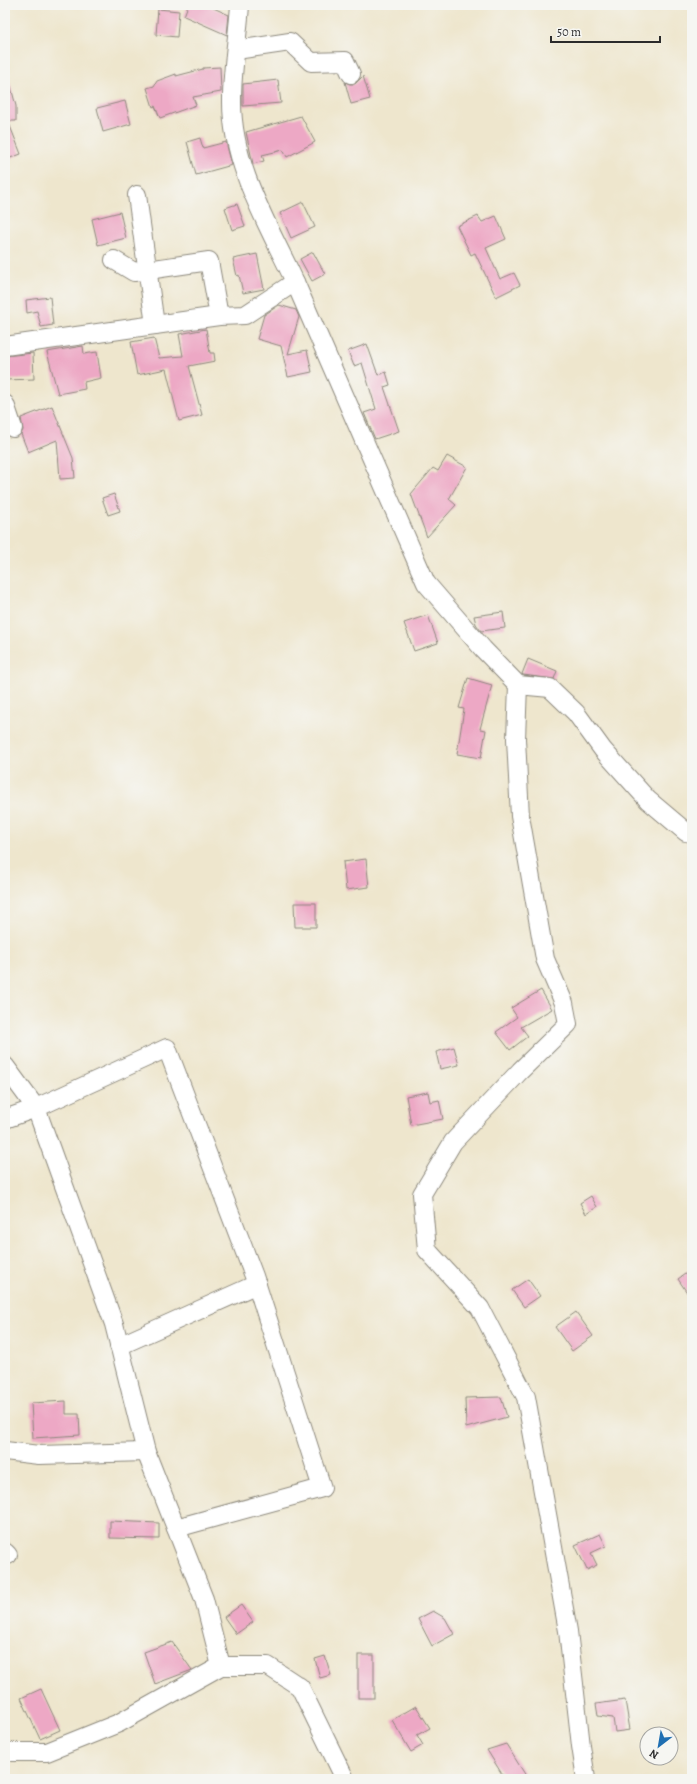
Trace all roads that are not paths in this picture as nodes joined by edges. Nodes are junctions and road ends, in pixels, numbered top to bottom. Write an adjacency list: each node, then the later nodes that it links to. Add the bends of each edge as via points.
1 (240, 5): 2 (street)
2 (236, 50): 3 (street, via 290,42 311,62 345,61); 7 (street, via 232,100 235,138 244,174)
3 (351, 74)
4 (137, 195): 6 (street)
5 (114, 260): 6 (street, via 134,272)
6 (148, 270): 8 (street, via 209,261); 9 (street)
7 (295, 282): 8 (street, via 245,315); 13 (street, via 426,583)
8 (219, 316): 9 (street)
9 (155, 325): 10 (street)
10 (5, 346)
11 (5, 404): 12 (street)
12 (13, 428)
13 (518, 686): 14 (street, via 550,688 576,713 603,750 648,800 686,832); 26 (street, via 516,739 520,816 545,959 564,1003 568,1024 453,1142 422,1194 427,1250 480,1308 526,1397 568,1631)
14 (692, 833)
15 (5, 1066): 16 (street)
16 (36, 1108): 17 (street); 18 (street, via 167,1048); 19 (street, via 114,1324)
17 (5, 1119)
18 (257, 1284): 19 (street); 22 (street, via 322,1488)
19 (119, 1346): 21 (street)
20 (5, 1451): 21 (street, via 39,1455)
21 (146, 1452): 22 (street)
22 (176, 1528): 23 (street, via 204,1599)
23 (222, 1666): 24 (street, via 119,1723 47,1752); 25 (street, via 268,1666 300,1687)
24 (5, 1752)
25 (344, 1779)
26 (586, 1779)

